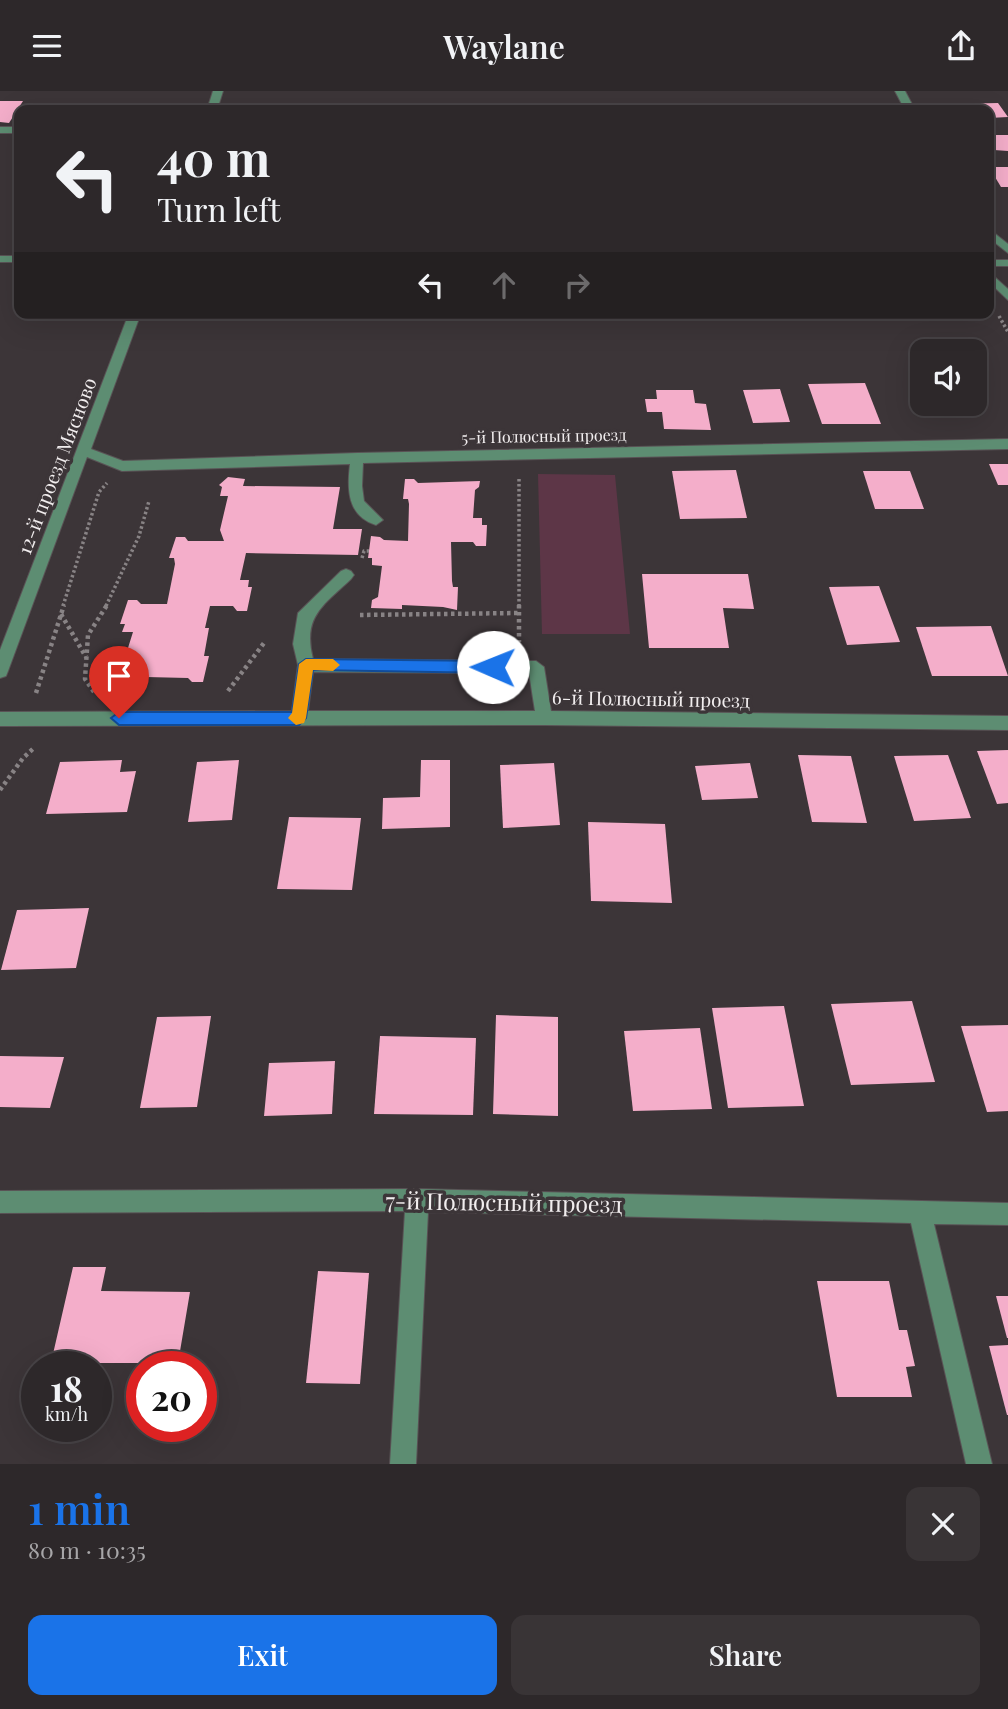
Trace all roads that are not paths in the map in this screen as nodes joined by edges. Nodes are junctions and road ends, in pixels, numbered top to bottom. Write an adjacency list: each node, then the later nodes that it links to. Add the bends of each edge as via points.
1 (994, 281): 2 (street)
2 (1008, 296)
3 (133, 319): 5 (street, 12-й проезд Мясново)
4 (1008, 444): 6 (street, 5-й Полюсный проезд)
5 (84, 451): 6 (street, 5-й Полюсный проезд, via 122,466); 10 (street, 12-й проезд Мясново)
6 (357, 459): 7 (street, via 355,499 362,512)
7 (376, 520)
8 (345, 575): 9 (street, via 306,613 301,644)
9 (306, 664): 11 (street); 12 (street, via 536,667)
10 (0, 671)
11 (299, 718): 12 (street, 6-й Полюсный проезд); 13 (street, 6-й Полюсный проезд)
12 (544, 718): 14 (street, 6-й Полюсный проезд)
13 (0, 719)
14 (1008, 723)
15 (417, 1200): 16 (street, 7-й Полюсный проезд); 17 (street, 7-й Полюсный проезд); 19 (street)
16 (0, 1202)
17 (920, 1214): 18 (street, 7-й Полюсный проезд); 20 (street)
18 (1008, 1214)
19 (403, 1464)
20 (979, 1464)

